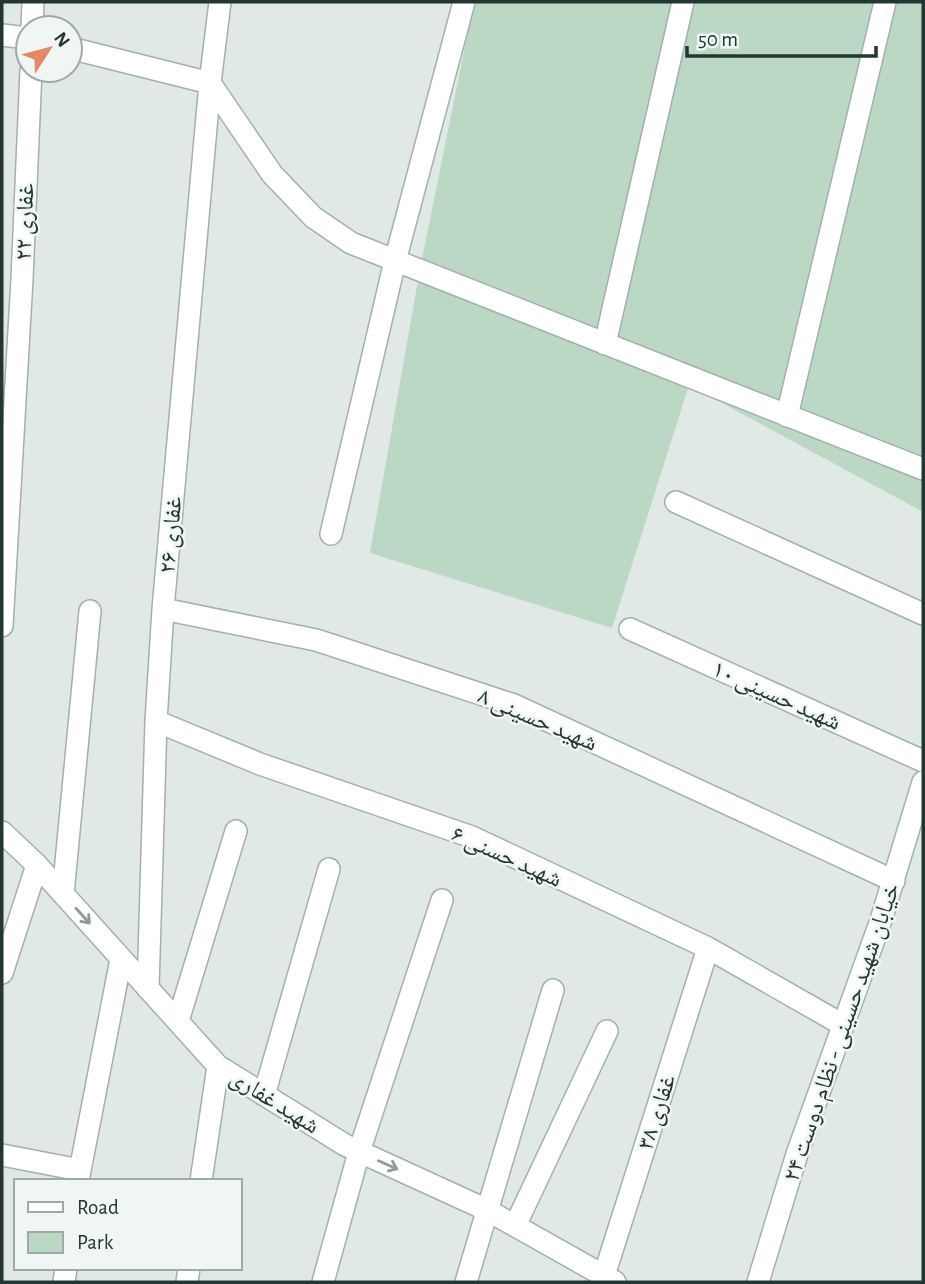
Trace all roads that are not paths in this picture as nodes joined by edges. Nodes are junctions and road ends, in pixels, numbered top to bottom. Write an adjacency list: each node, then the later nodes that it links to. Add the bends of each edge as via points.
1 (220, 2): 6 (street, غفاری ۲۶)
2 (464, 2): 8 (street)
3 (683, 2): 9 (street)
4 (885, 2): 10 (street)
5 (84, 52): 6 (street)
6 (210, 83): 8 (street, via 272,174 313,217 351,243); 14 (street, غفاری ۲۶)
7 (30, 84): 17 (street, غفاری ۲۲)
8 (395, 261): 9 (street); 13 (street)
9 (605, 344): 10 (street)
10 (787, 415): 11 (street)
11 (923, 469)
12 (676, 502): 16 (street)
13 (331, 534)
14 (163, 608): 19 (street, غفاری ۲۶); 26 (street, شهید حسینی ۸, via 316,640 514,705)
15 (90, 611): 27 (street)
16 (923, 614)
17 (2, 626)
18 (630, 629): 20 (street, شهید حسینی ۱۰)
19 (156, 721): 29 (street, شهید حسنی ۶, via 260,764 472,837); 32 (street, غفاری ۲۶)
20 (923, 761)
21 (923, 782): 26 (street, خیابان شهید حسینی - نظام دوست ۲۴)
22 (236, 831): 34 (street)
23 (2, 832): 24 (street, شهید غفاری)
24 (37, 865): 27 (street, شهید غفاری); 31 (street)
25 (329, 869): 38 (street)
26 (894, 881): 35 (street, خیابان شهید حسینی - نظام دوست ۲۴)
27 (63, 894): 30 (street, شهید غفاری, one-way to 30)
28 (442, 900): 39 (street)
29 (708, 948): 35 (street, شهید حسنی ۶); 45 (street, غفاری ۳۸)
30 (121, 959): 32 (street, شهید غفاری); 41 (street)
31 (2, 973)
32 (148, 989): 34 (street, شهید غفاری)
33 (553, 989): 43 (street)
34 (178, 1021): 37 (street, شهید غفاری)
35 (843, 1025): 48 (street, خیابان شهید حسینی - نظام دوست ۲۴)
36 (607, 1031): 44 (street)
37 (218, 1066): 38 (street, شهید غفاری); 42 (street)
38 (264, 1095): 39 (street, شهید غفاری)
39 (359, 1152): 43 (street, شهید غفاری, one-way to 43); 46 (street)
40 (2, 1155): 41 (street)
41 (79, 1175)
42 (201, 1179)
43 (486, 1210): 44 (street, شهید غفاری); 47 (street)
44 (515, 1226): 45 (street, شهید غفاری)
45 (607, 1280)
46 (323, 1282)
47 (466, 1282)
48 (758, 1282)

